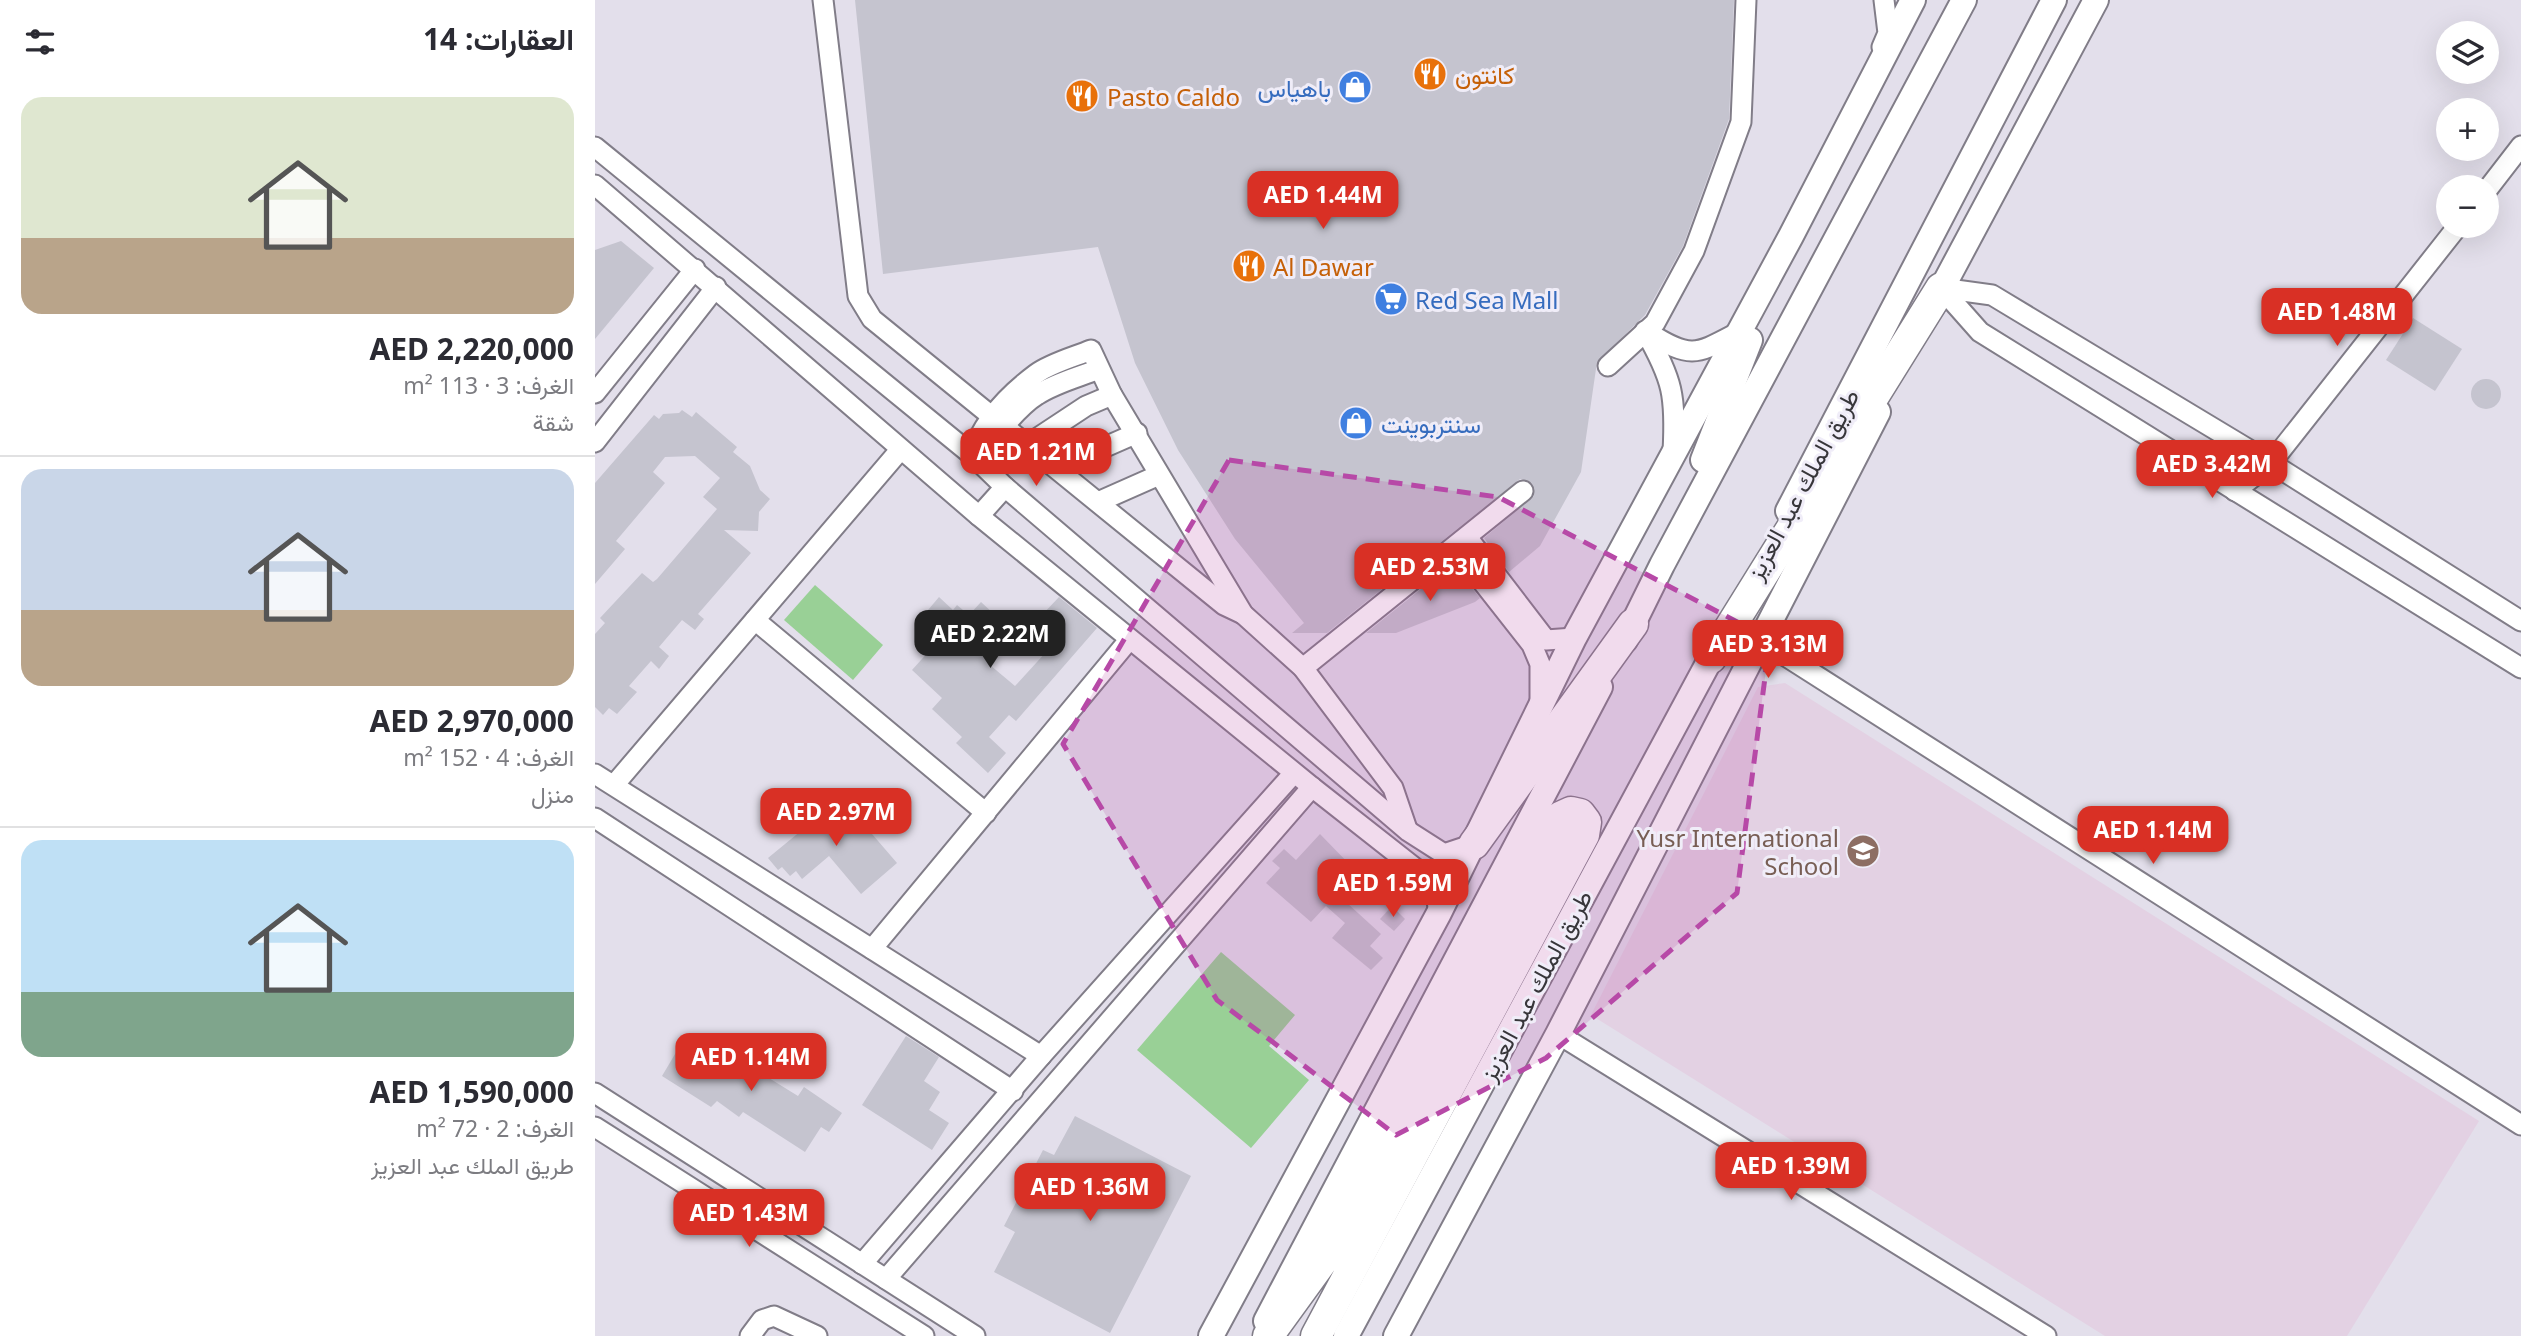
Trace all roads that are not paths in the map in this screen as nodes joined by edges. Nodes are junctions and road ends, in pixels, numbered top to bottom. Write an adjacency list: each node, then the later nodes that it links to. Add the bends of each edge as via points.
1 (823, 0): 23 (street, via 858,296 872,319)
2 (1746, 0): 18 (street, via 1741,122 1694,251 1655,323)
3 (1884, 0): 8 (street, via 1888,33)
4 (1913, 0): 8 (main road)
5 (1964, 0): 39 (main road)
6 (2054, 0): 47 (main road, طريق الملك عبد العزيز)
7 (2096, 0): 17 (main road)
8 (1863, 95): 13 (main road)
9 (2521, 146): 11 (street)
10 (595, 147): 28 (street)
11 (2499, 175)
12 (595, 185): 15 (street)
13 (1791, 236): 19 (main road); 39 (main road)
14 (2449, 238): 30 (street)
15 (695, 269): 16 (street); 21 (street)
16 (716, 287): 25 (street); 27 (street)
17 (1941, 288): 30 (street, via 1991,295); 35 (street, via 1980,332); 46 (main road); 47 (highway)
18 (1645, 331): 19 (street, via 1673,348 1699,353); 20 (street); 29 (street, via 1674,389)
19 (1739, 332): 29 (main road)
20 (1608, 366)
21 (595, 393)
22 (1112, 395): 23 (street, via 1099,369 1037,395); 24 (street); 26 (street, via 1086,405)
23 (998, 420): 26 (street); 28 (street, via 989,444)
24 (1137, 433): 31 (street); 32 (street)
25 (595, 442)
26 (1027, 445): 31 (street)
27 (900, 450): 37 (street); 41 (street)
28 (972, 455): 33 (street)
29 (1673, 455): 44 (main road)
30 (2271, 463): 35 (street); 42 (street)
31 (1057, 468): 36 (street)
32 (1159, 475): 36 (street); 40 (street)
33 (1005, 487): 37 (street); 57 (street)
34 (1523, 491): 38 (street)
35 (2235, 491): 49 (street)
36 (1098, 502): 40 (street, via 1224,605)
37 (979, 516): 45 (street)
38 (1461, 542): 44 (street, via 1546,640); 48 (street); 50 (street, via 1532,645 1539,664)
39 (1662, 565): 43 (main road)
40 (1243, 614): 48 (street)
41 (755, 620): 53 (street); 55 (street)
42 (2521, 621)
43 (1633, 624): 58 (highway); 74 (main road)
44 (1574, 638): 50 (main road)
45 (1129, 640): 51 (street); 55 (street)
46 (1762, 641): 61 (main road); 65 (street)
47 (1711, 658): 77 (main road, طريق الملك عبد العزيز)
48 (1303, 668): 57 (street, via 1393,788)
49 (2521, 668)
50 (1540, 706): 58 (main road)
51 (1294, 773): 54 (street); 62 (street)
52 (595, 774): 53 (street)
53 (614, 785): 60 (street)
54 (1312, 787): 59 (street, via 1434,883); 68 (street)
55 (986, 813): 60 (street)
56 (595, 818): 63 (street)
57 (1408, 831): 58 (street, via 1444,853)
58 (1474, 844): 59 (main road)
59 (1439, 913): 73 (main road)
60 (872, 950): 62 (street)
61 (1558, 1034): 78 (main road); 79 (street)
62 (1041, 1056): 63 (street)
63 (1013, 1091): 67 (street)
64 (595, 1093): 67 (street)
65 (2521, 1125)
66 (595, 1127): 71 (street)
67 (862, 1264): 68 (street)
68 (886, 1279): 72 (street)
69 (751, 1336): 70 (street, via 762,1320 774,1316)
70 (817, 1336)
71 (924, 1336)
72 (975, 1336)
73 (1210, 1336)
74 (1258, 1336)
75 (1268, 1336): 76 (highway, via 1339,1238 1560,817 1580,814 1586,822 1584,835)
76 (1316, 1336)
77 (1346, 1336)
78 (1396, 1336)
79 (2046, 1336)

